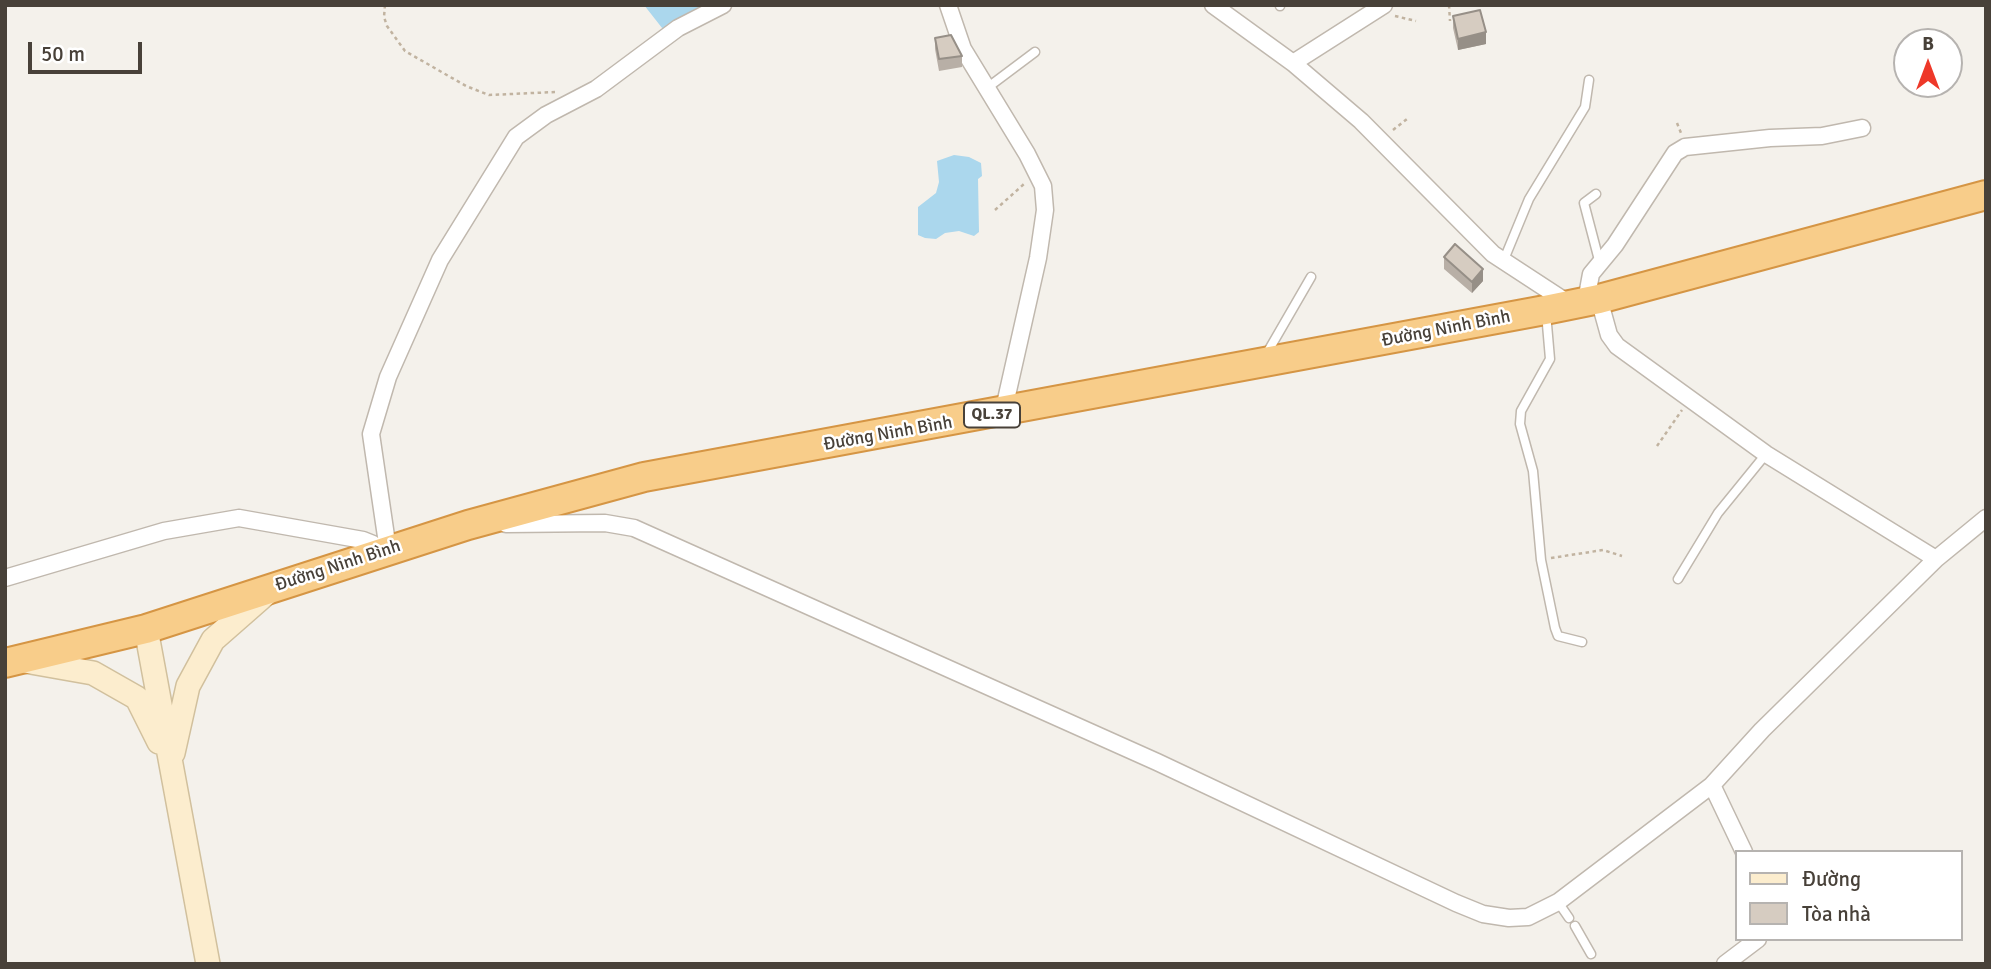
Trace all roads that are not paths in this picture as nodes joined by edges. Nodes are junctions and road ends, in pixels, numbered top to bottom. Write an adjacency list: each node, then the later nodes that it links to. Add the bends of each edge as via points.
1 (723, 5): 21 (street, via 678,29 596,89 516,137 446,248 388,377 371,434)
2 (948, 5): 8 (street, via 963,49)
3 (1213, 5): 6 (street)
4 (1382, 6): 6 (street)
5 (1035, 52): 8 (lane)
6 (1293, 62): 12 (street)
7 (1589, 80): 12 (lane, via 1585,107 1530,199)
8 (987, 88): 17 (street, via 1043,186 1045,210)
9 (1862, 128): 13 (street, via 1822,136 1685,147 1669,160)
10 (1596, 194): 13 (lane, via 1584,203)
11 (1986, 195): 15 (highway, Đường Ninh Bình / QL.37)
12 (1503, 262): 15 (street)
13 (1600, 264): 15 (street)
14 (1311, 277): 16 (lane)
15 (1575, 304): 16 (highway, Đường Ninh Bình / QL.37); 18 (street, via 1617,346); 27 (lane, via 1526,399 1520,424 1533,471 1541,560 1559,636)
16 (1261, 363): 17 (highway, Đường Ninh Bình / QL.37)
17 (1003, 413): 20 (highway, Đường Ninh Bình / QL.37, via 644,477)
18 (1766, 454): 22 (street); 24 (lane, via 1718,513)
19 (1986, 518): 22 (street)
20 (468, 525): 21 (highway, Đường Ninh Bình / QL.37); 32 (street, via 605,523 634,528 1483,914 1528,917)
21 (384, 551): 23 (street, via 363,540 239,518 164,531); 25 (highway, Đường Ninh Bình / QL.37)
22 (1936, 559): 30 (street)
23 (5, 579)
24 (1678, 579)
25 (274, 587): 26 (highway, Đường Ninh Bình / QL.37); 29 (main road, via 213,640 188,686)
26 (146, 629): 28 (highway, Đường Ninh Bình / QL.37); 29 (main road)
27 (1582, 642)
28 (12, 662): 29 (main road, via 93,673 137,698)
29 (171, 763): 37 (main road)
30 (1712, 785): 31 (street); 32 (street)
31 (1743, 850)
32 (1558, 902): 33 (lane)
33 (1569, 918)
34 (1575, 926): 36 (lane)
35 (1755, 941): 38 (street)
36 (1591, 954)
37 (208, 964)
38 (1725, 964)

